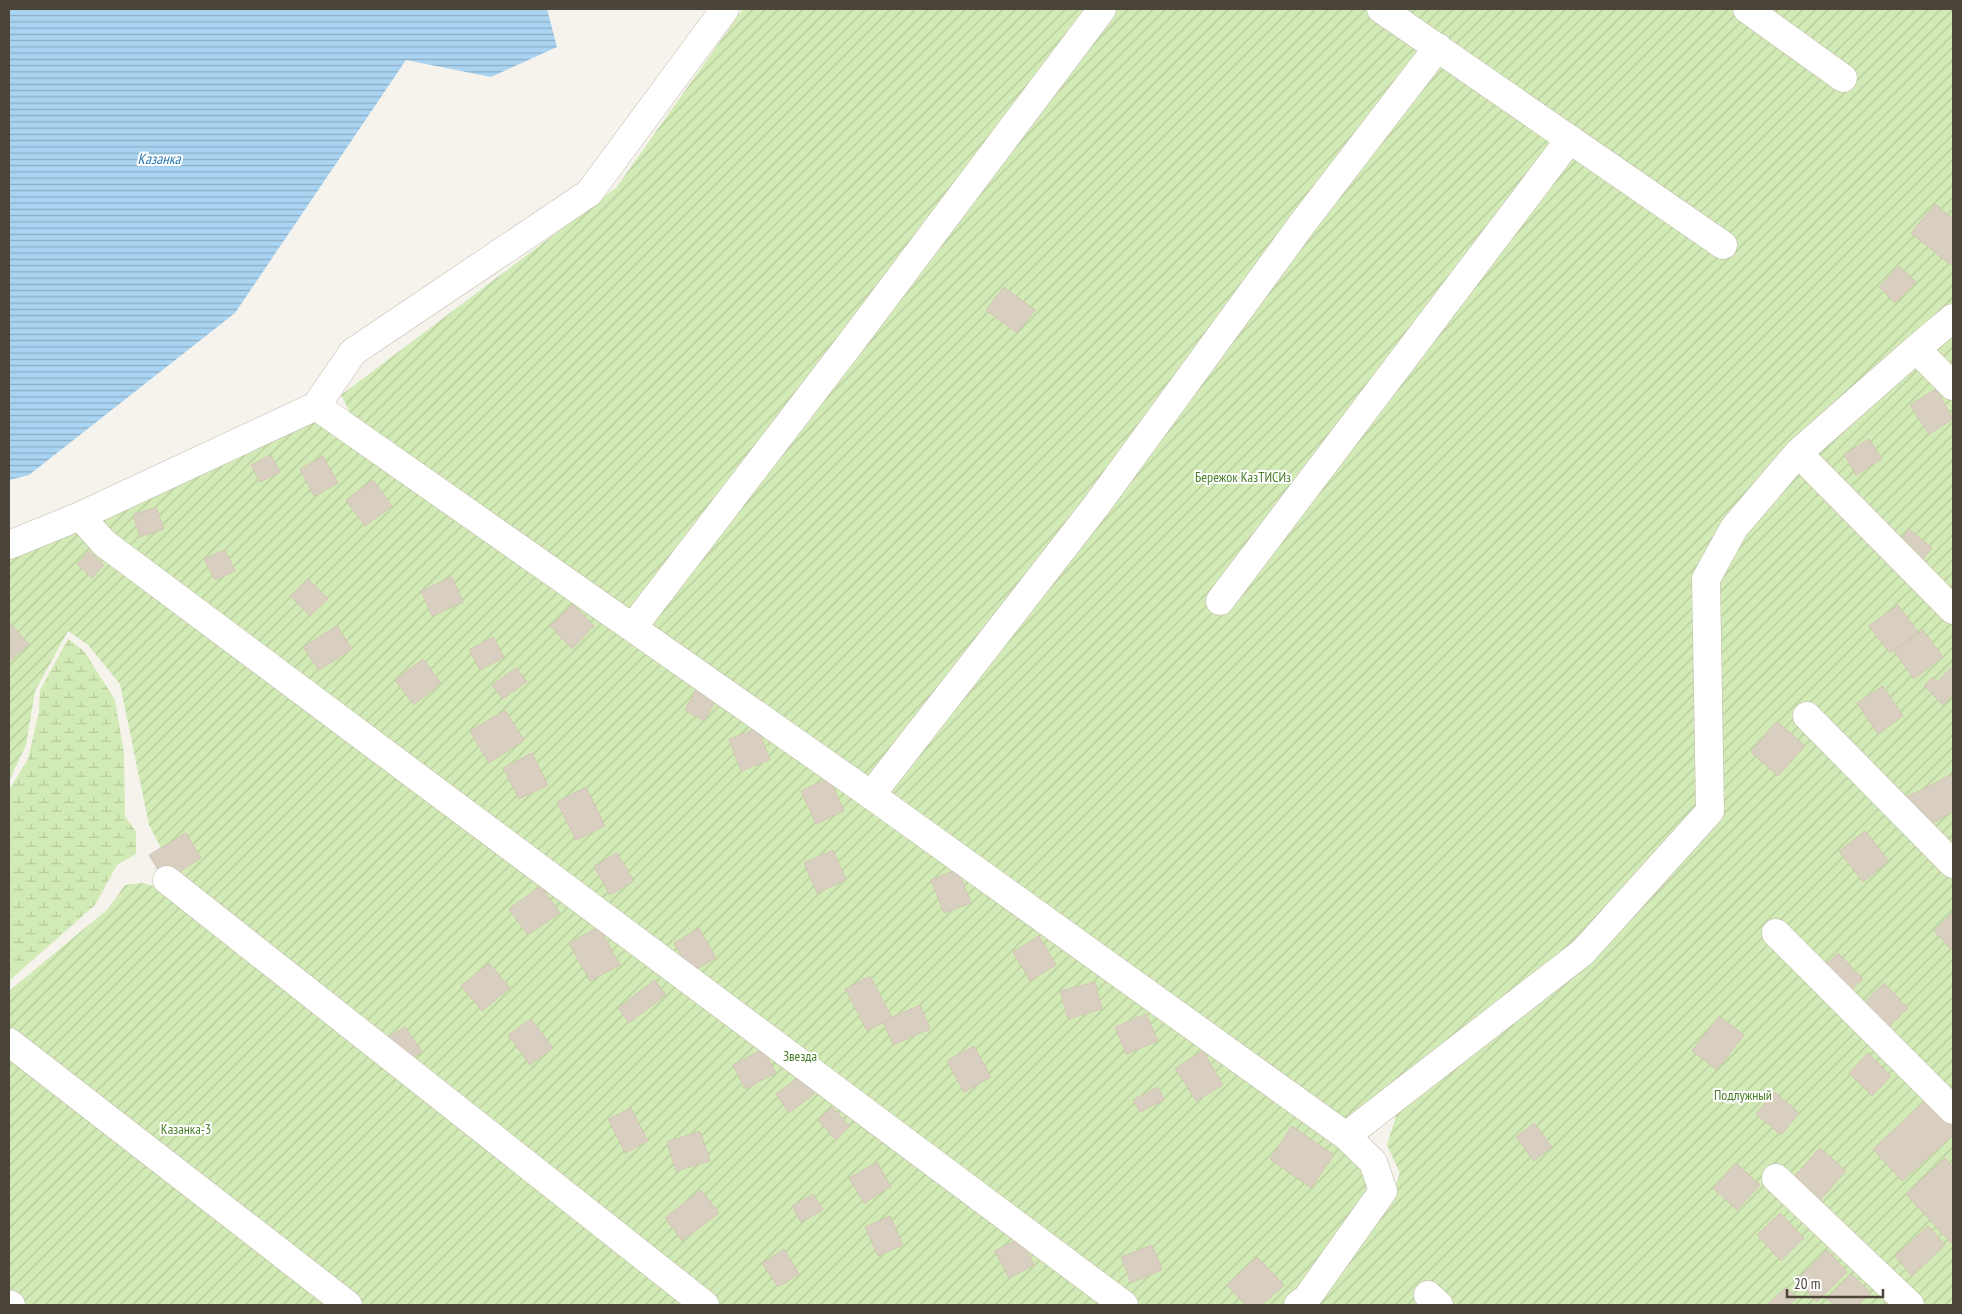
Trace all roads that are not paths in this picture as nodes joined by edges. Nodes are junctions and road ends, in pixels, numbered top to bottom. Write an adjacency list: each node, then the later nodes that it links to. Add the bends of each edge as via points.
1 (725, 9): 12 (lane, via 589,193 353,352)
2 (1102, 9): 18 (lane)
3 (1381, 9): 5 (lane)
4 (1747, 9): 6 (lane)
5 (1438, 47): 7 (lane); 20 (lane, via 1302,224 1096,506)
6 (1843, 78)
7 (1570, 139): 8 (lane); 16 (lane)
8 (1723, 245)
9 (1953, 318): 10 (lane)
10 (1916, 348): 11 (lane); 13 (lane)
11 (1953, 386)
12 (316, 406): 14 (lane); 18 (lane)
13 (1798, 453): 17 (lane); 26 (lane, via 1734,528 1706,579 1710,811 1582,952)
14 (80, 516): 15 (lane); 30 (lane, via 104,543)
15 (9, 545)
16 (1220, 601)
17 (1953, 610)
18 (633, 627): 20 (lane)
19 (1807, 716): 21 (lane)
20 (871, 795): 26 (lane)
21 (1953, 864)
22 (167, 880): 29 (lane)
23 (1776, 933): 25 (lane)
24 (9, 1042): 28 (lane)
25 (1953, 1110)
26 (1346, 1136): 31 (lane, via 1373,1162 1383,1192 1307,1298)
27 (1776, 1178): 32 (lane)
28 (348, 1305)
29 (705, 1305)
30 (1124, 1305)
31 (1298, 1305)
32 (1910, 1305)

